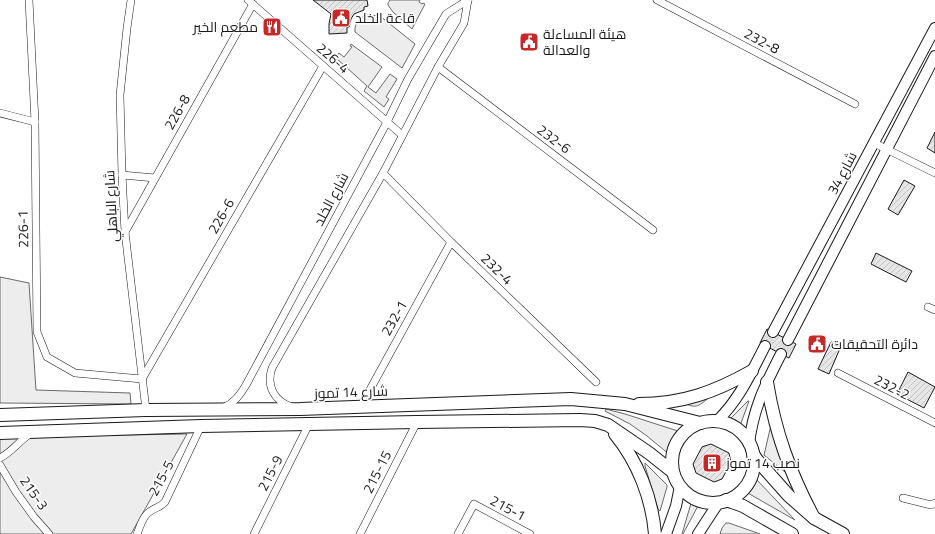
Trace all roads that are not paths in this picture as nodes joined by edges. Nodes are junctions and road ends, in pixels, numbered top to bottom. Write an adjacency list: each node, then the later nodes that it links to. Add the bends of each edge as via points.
1 (29, 0): 12 (street, 226-1)
2 (131, 0): 19 (street, شارع الباهلي, via 120,95)
3 (468, 0): 9 (street, شارع الخلد, via 464,23); 13 (street, شارع الخلد, via 446,14 408,79)
4 (657, 0): 10 (street, 232-8)
5 (250, 2): 8 (street, 226-4); 20 (street, 226-8)
6 (935, 28): 15 (main road, شارع 34)
7 (935, 56): 16 (main road, شارع 34)
8 (323, 66): 13 (street, 226-4); 30 (street, 226-6)
9 (438, 67): 14 (street, شارع الخلد); 21 (street, 232-6)
10 (855, 104)
11 (0, 113): 12 (street)
12 (35, 122): 30 (street, 226-1, via 37,332 47,357 75,373)
13 (387, 122): 14 (street, 226-4); 37 (street, شارع الخلد, via 246,385 234,401)
14 (402, 135): 17 (street, شارع الخلد)
15 (874, 143): 16 (street); 24 (main road, شارع 34)
16 (887, 150): 18 (street); 25 (main road, شارع 34)
17 (382, 173): 23 (street, 232-4); 35 (street, شارع الخلد, via 272,368 270,382 274,393 286,404)
18 (935, 173)
19 (122, 175): 20 (street); 22 (street, شارع الباهلي)
20 (155, 178): 22 (street, 226-8)
21 (653, 230)
22 (125, 232): 30 (street, شارع الباهلي)
23 (451, 242): 31 (street, 232-4); 34 (street, 232-1)
24 (773, 332)
25 (788, 340)
26 (766, 346): 28 (main road)
27 (781, 354): 32 (main road)
28 (752, 371): 33 (main road, via 711,392 689,398); 39 (main road, via 727,411)
29 (838, 373): 42 (street, 232-2)
30 (142, 379): 36 (street, شارع الباهلي)
31 (596, 382)
32 (767, 382): 48 (main road, via 750,433); 56 (main road, via 776,429 793,475)
33 (624, 404): 34 (main road, شارع 14 تموز, via 571,399); 41 (main road, شارع 14 تموز)
34 (361, 406): 35 (main road, شارع 14 تموز)
35 (300, 409): 37 (main road, شارع 14 تموز)
36 (146, 410): 37 (main road, شارع 14 تموز); 38 (main road, شارع 14 تموز)
37 (218, 410)
38 (0, 415)
39 (717, 421): 41 (main road); 48 (main road, via 741,432)
40 (416, 422): 43 (main road); 44 (main road, via 580,420); 60 (street, 215-15)
41 (700, 423): 51 (main road, via 692,426 679,438 673,454)
42 (935, 423)
43 (309, 424): 45 (main road); 59 (street, 215-9)
44 (608, 425): 51 (main road); 63 (main road, via 639,471 651,506)
45 (201, 426): 46 (main road); 58 (street, 215-5, via 164,502 159,508 145,515)
46 (35, 431): 47 (main road); 49 (street)
47 (0, 433)
48 (751, 449): 54 (main road, via 753,462 750,478 736,494); 56 (main road, via 757,460 789,496)
49 (0, 458)
50 (0, 465): 57 (street, 215-3, via 16,492)
51 (673, 472): 52 (main road)
52 (680, 486): 54 (main road, via 697,500 712,503); 64 (main road)
53 (902, 498): 55 (street, via 931,505)
54 (722, 501): 65 (main road); 66 (main road, via 742,506)
55 (935, 503)
56 (814, 518): 67 (main road)
57 (49, 534)
58 (137, 534)
59 (254, 534)
60 (360, 534)
61 (458, 534): 62 (street, 215-1, via 474,504)
62 (530, 534)
63 (655, 534)
64 (666, 534)
65 (698, 534)
66 (792, 534)
67 (843, 534)

